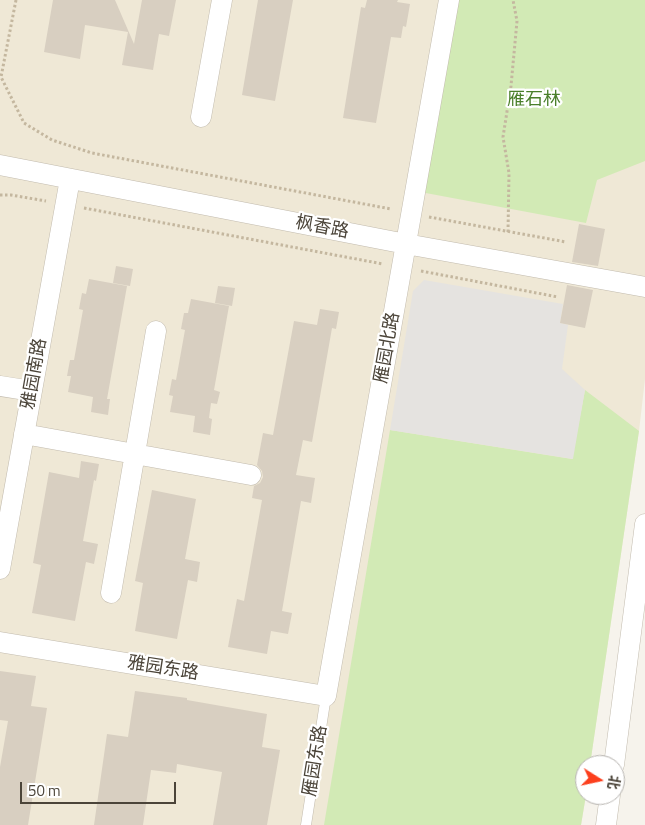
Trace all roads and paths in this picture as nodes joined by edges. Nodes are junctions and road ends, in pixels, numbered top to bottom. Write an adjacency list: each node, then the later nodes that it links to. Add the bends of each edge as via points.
1 (16, 0): 10 (path, via 1,77 24,123 52,140 92,153)
2 (222, 0): 5 (street)
3 (449, 0): 10 (street, 雁园北路)
4 (512, 0): 11 (path, via 517,21 503,137 509,173)
5 (201, 117)
6 (0, 166): 7 (street, 枫香路)
7 (70, 179): 9 (street, 雅园南路); 13 (street, 枫香路)
8 (0, 195): 9 (path)
9 (66, 205): 14 (path); 19 (street, 雅园南路)
10 (411, 213): 11 (path); 13 (street, 雁园北路)
11 (508, 232): 12 (path)
12 (566, 242)
13 (406, 244): 14 (street, 雁园北路); 15 (street, 枫香路)
14 (402, 268): 16 (path); 27 (street, 雁园北路)
15 (645, 287)
16 (558, 297)
17 (156, 331): 21 (street)
18 (0, 386): 19 (street)
19 (32, 391): 20 (street, 雅园南路)
20 (24, 434): 21 (street); 24 (street, 雅园南路)
21 (135, 454): 22 (street); 25 (street)
22 (251, 475)
23 (645, 524): 28 (street)
24 (0, 570)
25 (112, 593)
26 (0, 642): 27 (street, 雅园东路)
27 (326, 696): 30 (lane, 雁园东路)
28 (615, 755)
29 (609, 805): 31 (street)
30 (306, 825)
31 (606, 825)

